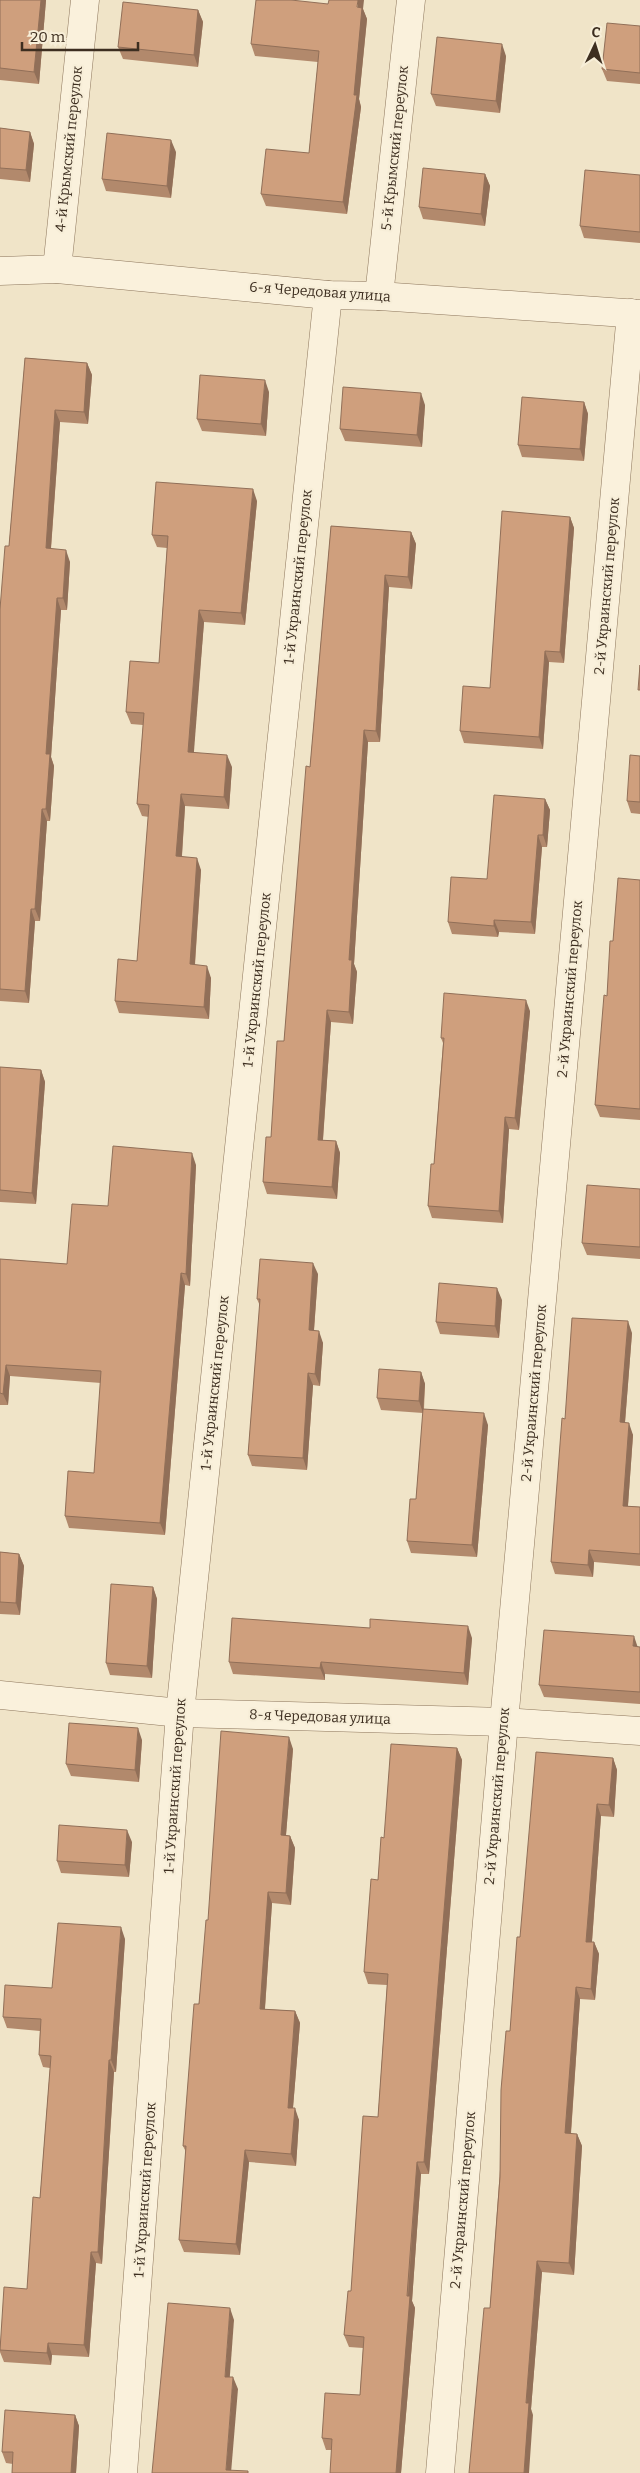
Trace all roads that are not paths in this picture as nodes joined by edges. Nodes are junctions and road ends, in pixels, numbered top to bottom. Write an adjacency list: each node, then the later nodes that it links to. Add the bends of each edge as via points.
1 (85, 0): 3 (street, 4-й Крымский переулок)
2 (411, 0): 6 (street, 5-й Крымский переулок)
3 (57, 269): 4 (street, 6-я Чередовая улица); 5 (street, 6-я Чередовая улица)
4 (0, 271)
5 (328, 295): 6 (street, 6-я Чередовая улица); 9 (street, 1-й Украинский переулок)
6 (379, 296): 7 (street, 6-я Чередовая улица)
7 (636, 313): 10 (street, 2-й Украинский переулок)
8 (0, 1695): 9 (street, 8-я Чередовая улица)
9 (180, 1713): 10 (street, 8-я Чередовая улица); 12 (street, 1-й Украинский переулок)
10 (504, 1722): 11 (street, 8-я Чередовая улица); 13 (street, 2-й Украинский переулок)
11 (640, 1731)
12 (123, 2473)
13 (440, 2473)

